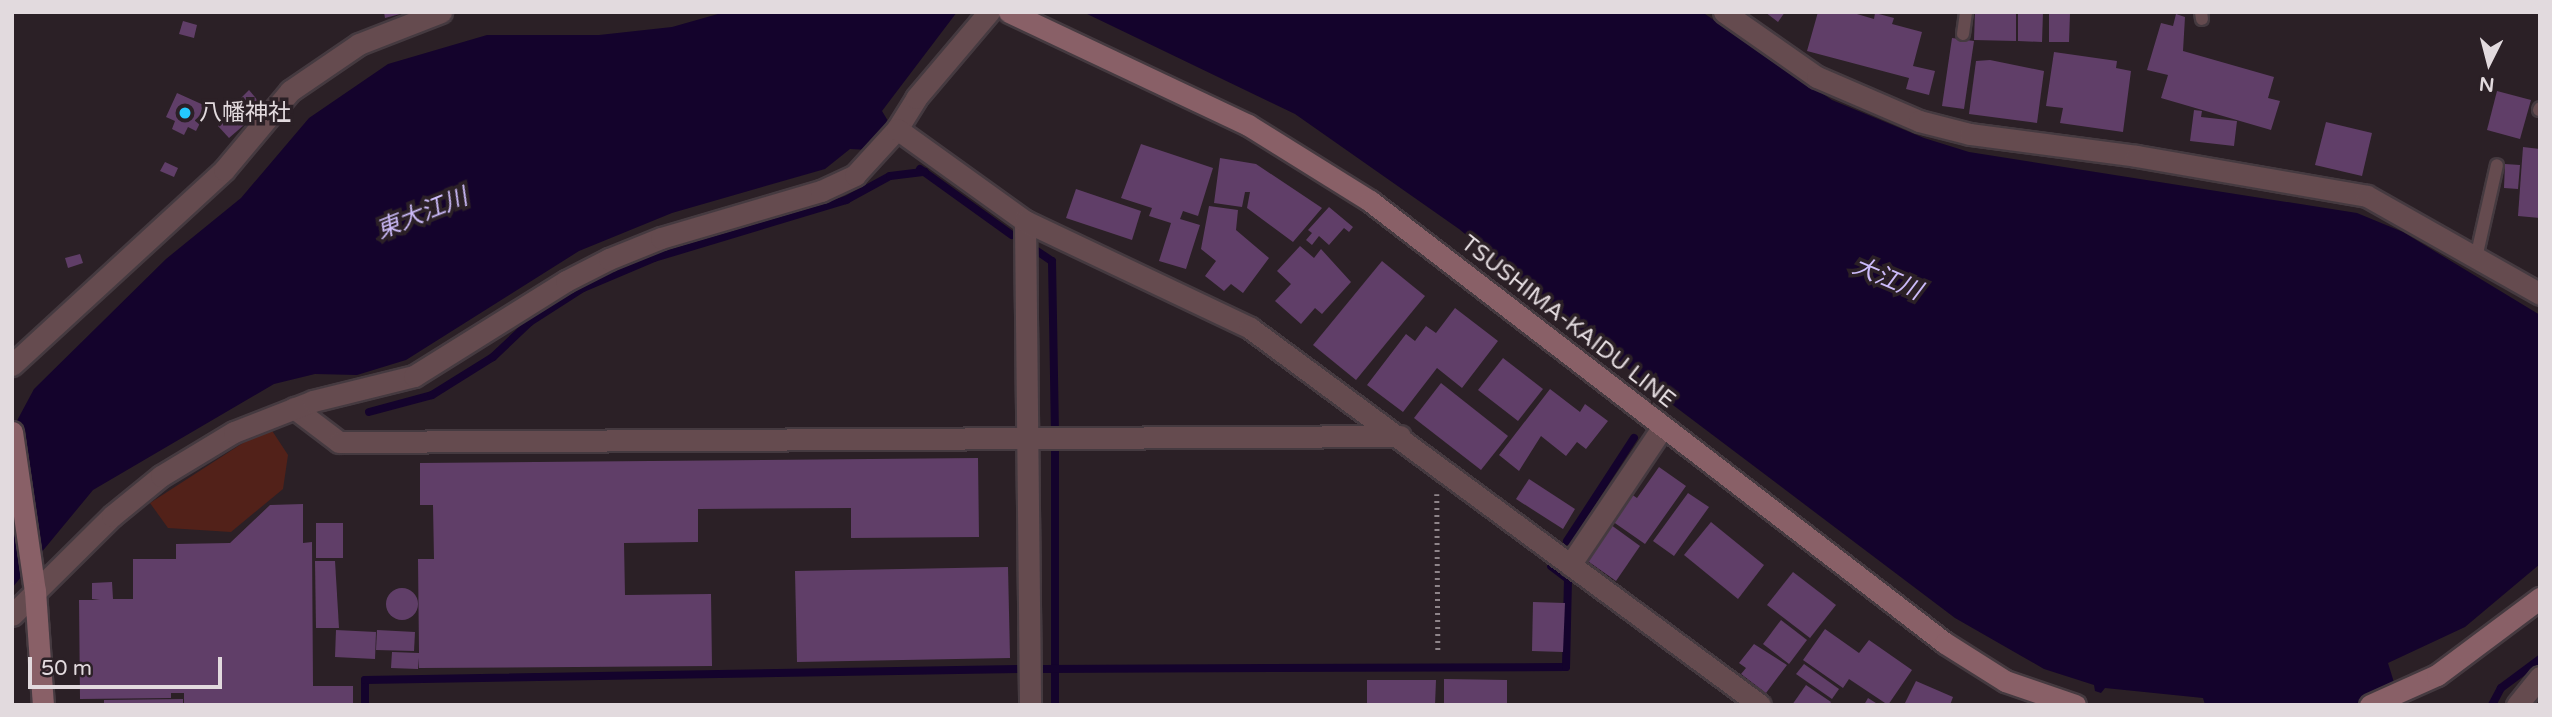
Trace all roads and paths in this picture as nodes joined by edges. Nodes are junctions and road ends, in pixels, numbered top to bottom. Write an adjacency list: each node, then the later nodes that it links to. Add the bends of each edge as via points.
1 (441, 12): 12 (street, via 359,44 290,91 224,170)
2 (989, 12): 7 (street, via 916,98)
3 (1009, 12): 14 (main road, TSUSHIMA-KAIDU LINE, via 1248,125 1370,201)
4 (1724, 12): 10 (street, via 1817,78 1919,121 1970,134 2136,156 2367,196)
5 (1966, 12): 6 (lane)
6 (1963, 34)
7 (898, 129): 9 (street); 13 (street, via 855,174 821,191 661,238 609,259 414,376)
8 (2497, 165): 10 (lane)
9 (1025, 220): 16 (street, via 1250,328); 17 (street)
10 (2476, 258): 11 (street)
11 (2540, 294)
12 (12, 365)
13 (294, 408): 17 (street, via 339,442); 20 (street, via 234,432 161,476)
14 (1662, 428): 19 (street); 25 (main road, TSUSHIMA-KAIDU LINE, via 1945,643 2005,681)
15 (12, 432): 20 (main road)
16 (1400, 436): 17 (street); 18 (street)
17 (1027, 438): 27 (street)
18 (1442, 468): 19 (street); 23 (path, via 1437,474)
19 (1570, 565): 28 (street)
20 (35, 590): 22 (street); 26 (main road)
21 (2540, 598): 29 (main road, via 2463,658)
22 (12, 615)
23 (1438, 654)
24 (2540, 677): 30 (street)
25 (2072, 704)
26 (43, 705)
27 (1031, 705)
28 (1760, 705)
29 (2370, 705)
30 (2517, 705)

